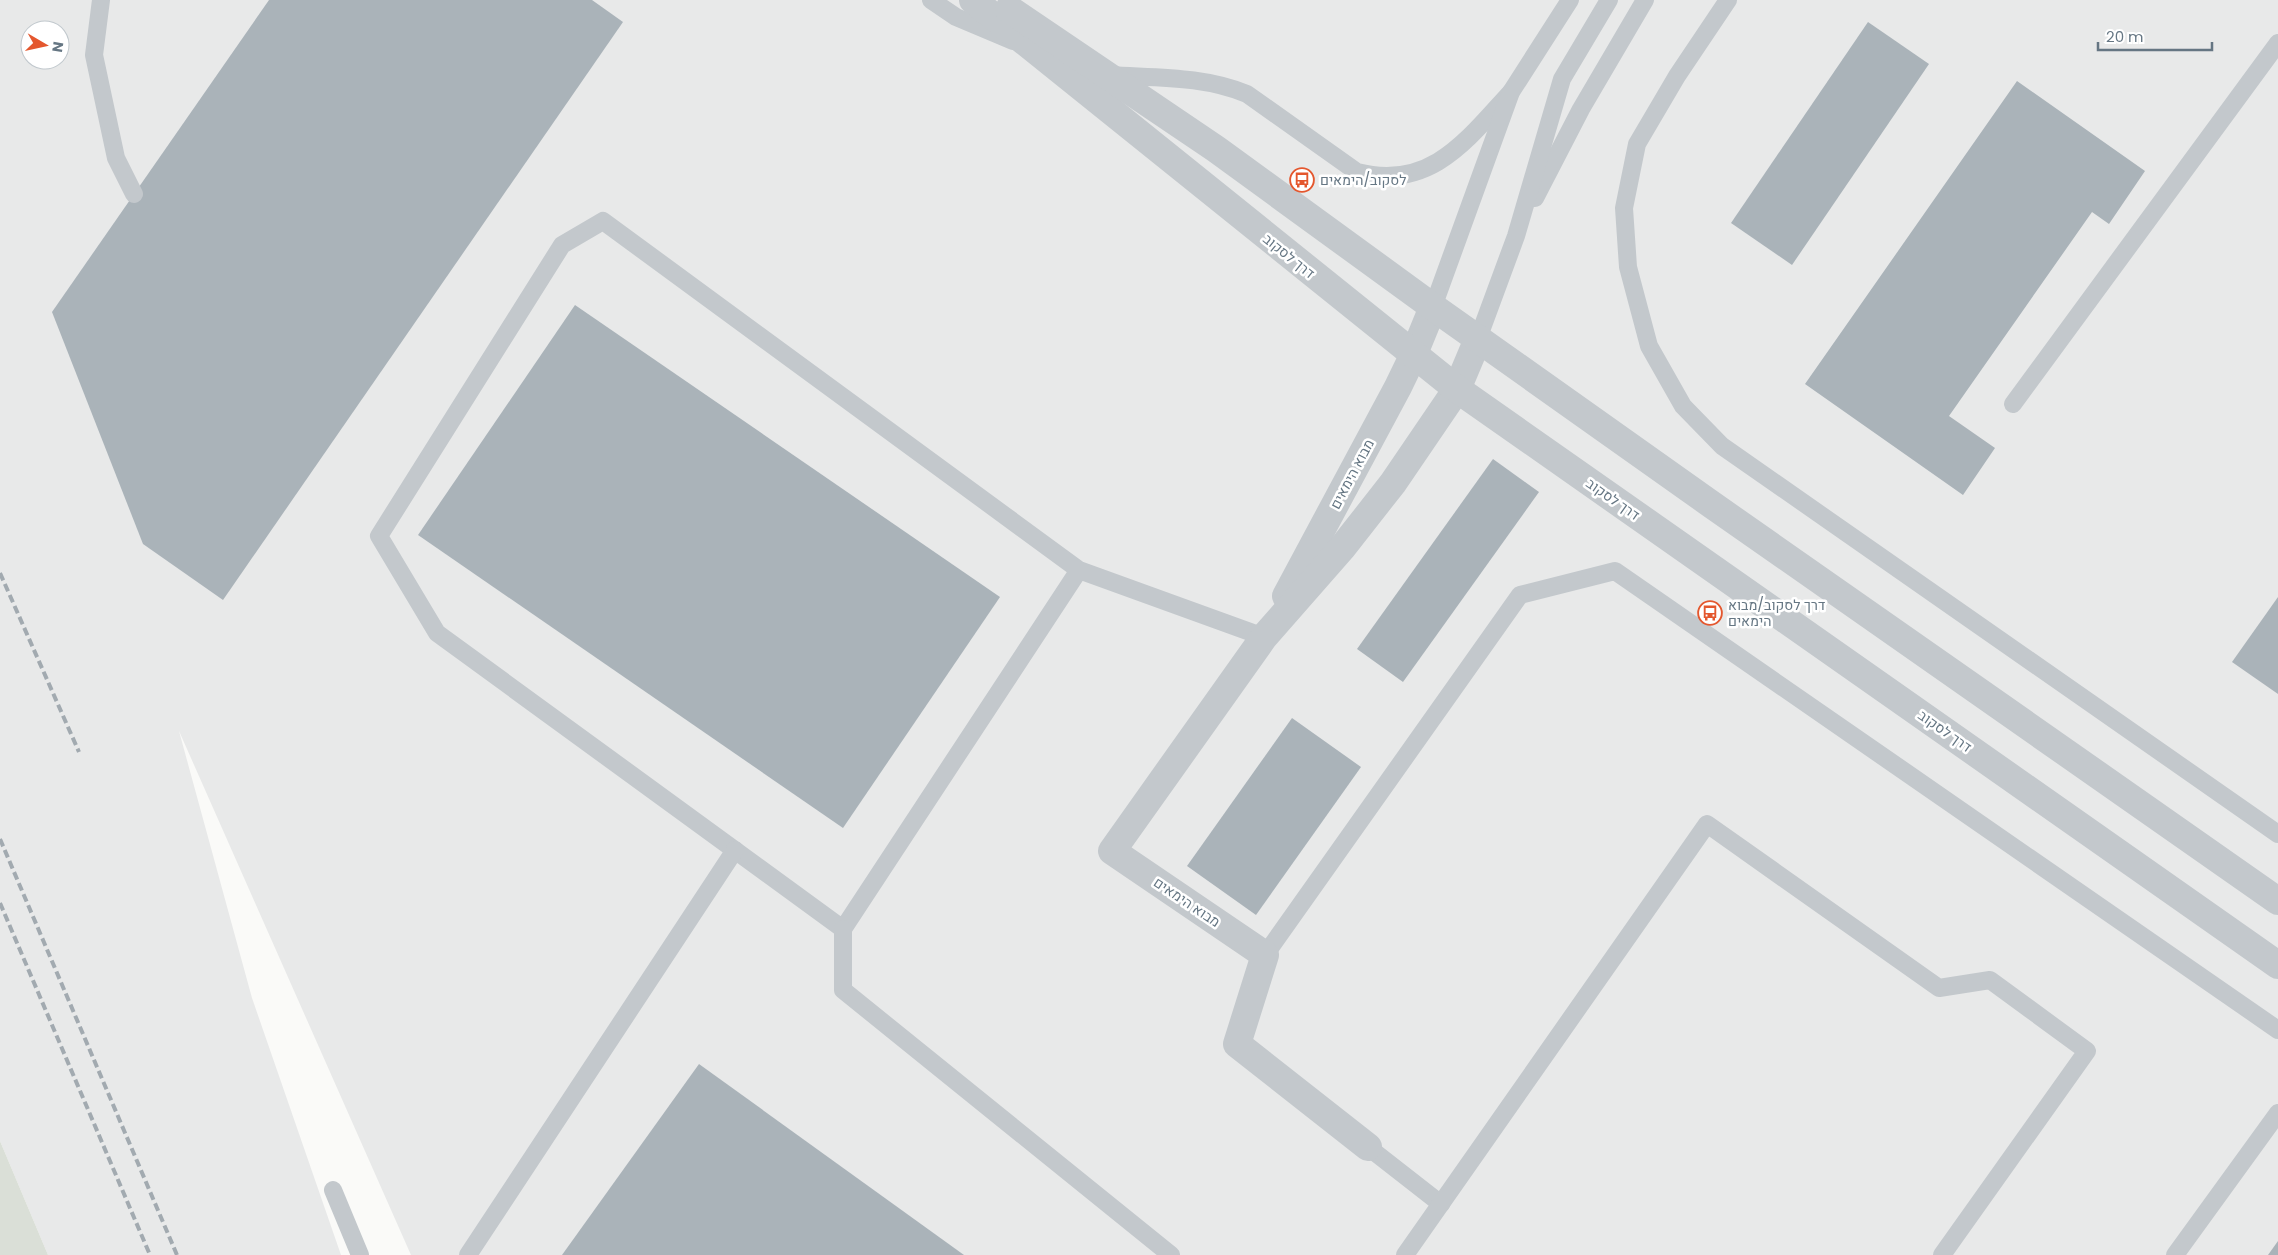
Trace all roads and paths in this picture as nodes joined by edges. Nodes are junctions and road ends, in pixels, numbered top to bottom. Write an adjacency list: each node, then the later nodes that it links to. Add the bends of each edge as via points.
1 (101, 0): 14 (lane, via 94,55 116,158)
2 (931, 0): 10 (lane, via 956,17)
3 (973, 0): 10 (street, דרך לסקוב)
4 (995, 0): 10 (street, דרך לסקוב)
5 (1020, 0): 10 (lane)
6 (1570, 0): 13 (lane)
7 (1609, 0): 15 (lane, via 1562,79)
8 (1645, 0): 15 (lane, via 1581,109)
9 (1728, 0): 23 (lane, via 1677,76 1637,144 1624,208 1628,268 1649,346 1682,406 1722,446)
10 (1040, 41): 12 (street, דרך לסקוב); 18 (street, דרך לסקוב)
11 (2278, 42): 20 (lane)
12 (1109, 75): 13 (lane, via 1204,81 1229,86 1247,94 1357,172 1372,176 1402,176 1427,170 1473,134); 16 (street, דרך לסקוב, via 1224,154)
13 (1511, 92): 16 (lane)
14 (134, 194)
15 (1516, 236): 17 (lane)
16 (1433, 307): 17 (street, דרך לסקוב); 18 (street, מבוא הימאים)
17 (1478, 339): 19 (street, מבוא הימאים); 25 (street, דרך לסקוב)
18 (1414, 356): 19 (street, דרך לסקוב); 22 (street, מבוא הימאים)
19 (1457, 389): 22 (street, מבוא הימאים, via 1382,497); 28 (street, דרך לסקוב)
20 (2013, 404)
21 (1079, 570): 22 (lane); 24 (lane, via 603,221 562,245 379,536 437,633); 26 (lane)
22 (1264, 637): 27 (street, מבוא הימאים, via 1112,852)
23 (2278, 834)
24 (735, 850): 26 (lane); 35 (lane)
25 (2278, 901)
26 (843, 929): 36 (lane, via 843,990)
27 (1265, 955): 29 (lane, via 1520,595 1615,571); 31 (street, via 1237,1044)
28 (2278, 965)
29 (2278, 1030)
30 (2278, 1113): 39 (lane)
31 (1368, 1147): 33 (lane)
32 (332, 1190): 34 (lane)
33 (1441, 1204): 37 (lane); 38 (lane, via 1707,824 1939,988 1990,980 2088,1051)
34 (360, 1255)
35 (468, 1255)
36 (1171, 1255)
37 (1405, 1255)
38 (1942, 1255)
39 (2174, 1255)

